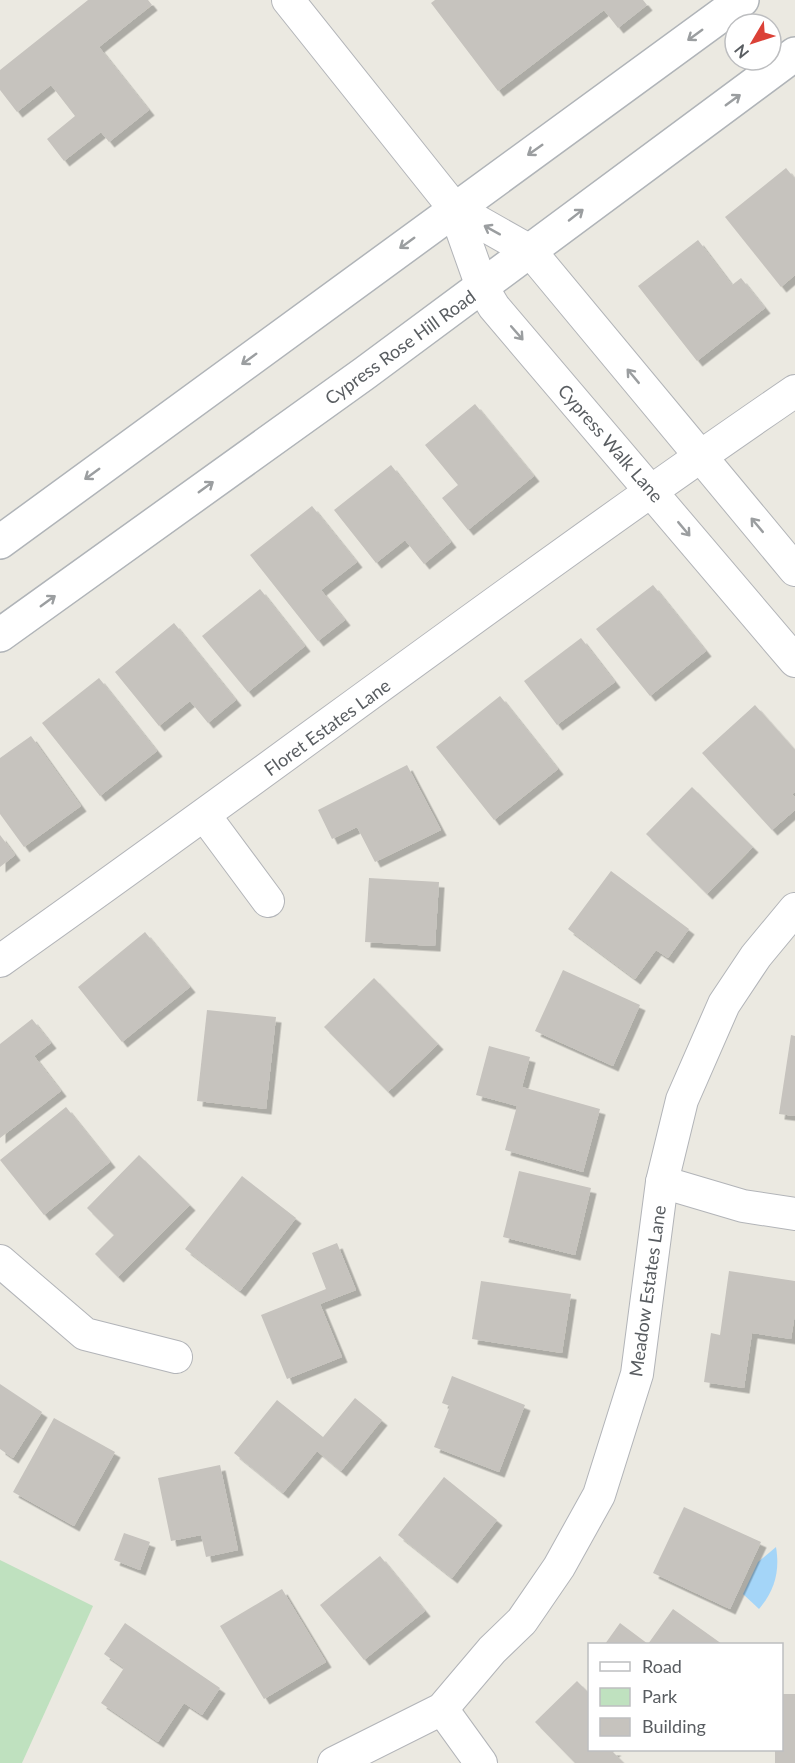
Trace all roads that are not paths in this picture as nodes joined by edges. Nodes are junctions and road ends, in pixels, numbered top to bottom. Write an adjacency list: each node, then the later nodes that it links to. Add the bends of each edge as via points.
1 (288, 0): 4 (street, Cypress Walk Lane)
2 (742, 0): 4 (main road, one-way to 4)
3 (795, 54): 5 (main road, Cypress Rose Hill Road, one-way to 3)
4 (454, 208): 5 (street, Cypress Walk Lane, one-way to 4); 6 (street, Cypress Walk Lane); 10 (main road, one-way to 10)
5 (530, 251): 6 (main road, Cypress Rose Hill Road); 8 (street, Cypress Walk Lane, one-way to 5)
6 (482, 287): 9 (street, Cypress Walk Lane, one-way to 9, via 494,307); 12 (main road, Cypress Rose Hill Road, one-way to 6)
7 (795, 391): 8 (street, Floret Estates Lane)
8 (700, 456): 9 (street, Floret Estates Lane); 11 (street, Cypress Walk Lane, one-way to 8)
9 (651, 490): 13 (street, Cypress Walk Lane, one-way to 13); 14 (street, Floret Estates Lane)
10 (0, 542)
11 (795, 570)
12 (0, 635)
13 (795, 661)
14 (205, 816): 15 (street); 17 (street, Floret Estates Lane)
15 (268, 902)
16 (795, 909): 18 (street, Meadow Estates Lane, via 756,956 724,1004 682,1100)
17 (0, 961)
18 (662, 1182): 19 (street, via 743,1206); 22 (street, Meadow Estates Lane, via 637,1374 598,1495 559,1568 522,1621)
19 (795, 1214)
20 (0, 1261): 21 (street, via 85,1334)
21 (176, 1357)
22 (442, 1709): 23 (street, Meadow Estates Lane); 24 (street)
23 (334, 1763)
24 (481, 1763)

